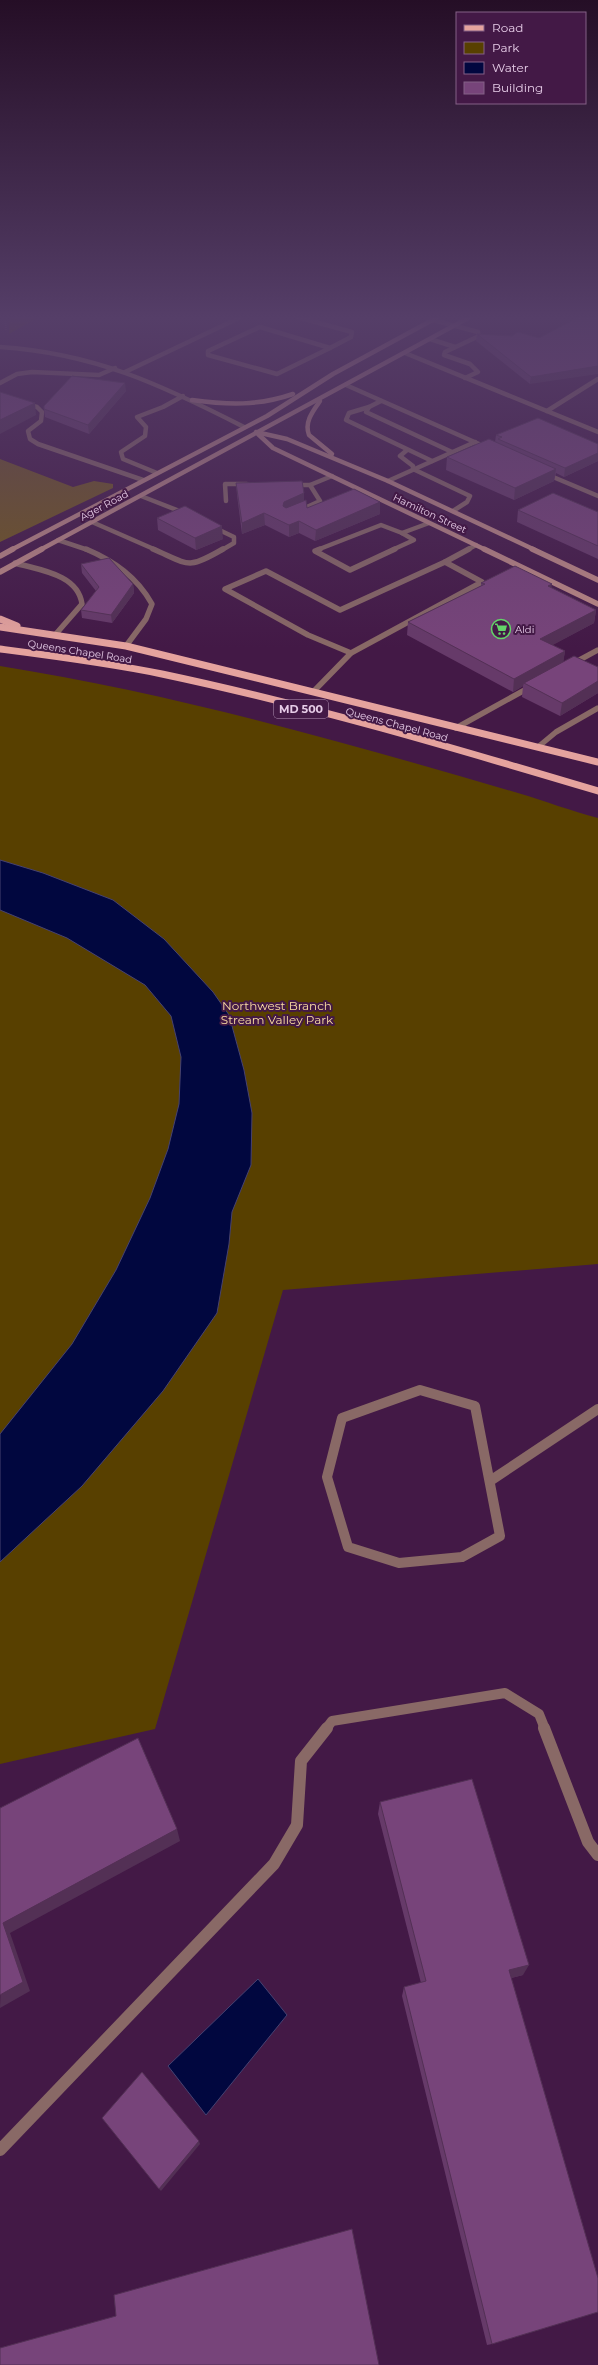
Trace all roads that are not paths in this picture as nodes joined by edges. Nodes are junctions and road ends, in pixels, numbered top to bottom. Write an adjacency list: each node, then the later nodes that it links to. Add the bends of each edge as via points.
1 (33, 427): 22 (street, via 28,431 30,439 38,444)
2 (146, 427): 20 (street, via 145,436 121,452 123,459)
3 (244, 427): 11 (main road, Hamilton Street); 20 (main road, Ager Road)
4 (268, 427): 11 (main road, Ager Road)
5 (307, 427): 17 (main road, via 307,431 322,447)
6 (358, 427): 13 (street)
7 (396, 427): 14 (street)
8 (441, 427): 12 (street)
9 (587, 427): 10 (street)
10 (598, 432)
11 (258, 433): 17 (main road, Hamilton Street, via 287,439); 21 (main road, Hamilton Street, via 273,448); 27 (main road, Ager Road)
12 (475, 442): 14 (street); 15 (street)
13 (407, 450): 16 (street); 18 (street, via 400,456 413,466)
14 (452, 452): 16 (street)
15 (497, 452)
16 (432, 461): 18 (street)
17 (344, 462): 23 (main road, Hamilton Street)
18 (413, 469): 23 (street); 30 (street, via 470,496 468,502)
19 (540, 471): 28 (street)
20 (157, 473): 22 (main road, Ager Road)
21 (332, 476): 26 (street); 34 (main road, Hamilton Street)
22 (143, 480): 39 (main road, Ager Road)
23 (388, 481): 30 (main road, Hamilton Street)
24 (256, 484): 29 (street, via 225,484)
25 (287, 485): 26 (street)
26 (310, 485): 31 (street, via 320,501)
27 (141, 496): 32 (street); 33 (main road, Ager Road)
28 (598, 496)
29 (226, 501)
30 (453, 511): 43 (main road, Hamilton Street)
31 (294, 513)
32 (194, 517)
33 (92, 522): 35 (street, via 187,564 199,563 234,543 234,538); 37 (main road, Ager Road)
34 (429, 523): 36 (street); 38 (main road, Hamilton Street)
35 (207, 524)
36 (402, 533): 36 (street, via 381,525 315,551 350,570 414,540)
37 (58, 540): 41 (main road, Ager Road); 49 (street, via 99,554 130,573 146,589 152,604 146,619)
38 (476, 545): 40 (street); 44 (main road, Hamilton Street)
39 (0, 556)
40 (445, 562): 52 (street, via 482,582); 52 (street, via 340,610 266,571 225,589 308,635)
41 (15, 563): 42 (main road, Ager Road); 48 (street, via 68,580 79,589 82,604)
42 (0, 572)
43 (598, 580)
44 (598, 604)
45 (0, 618): 47 (main road)
46 (0, 627): 47 (main road, Queens Chapel Road / MD 500)
47 (22, 629): 48 (main road, Queens Chapel Road / MD 500)
48 (55, 635): 49 (main road, Queens Chapel Road / MD 500)
49 (126, 646): 55 (main road, Queens Chapel Road / MD 500)
50 (0, 649): 60 (main road, Queens Chapel Road / MD 500, via 161,674 507,764)
51 (598, 650): 53 (street)
52 (351, 653): 55 (street)
53 (564, 668)
54 (537, 683): 57 (street)
55 (314, 691): 57 (main road, Queens Chapel Road / MD 500)
56 (598, 708): 58 (street, via 556,732)
57 (456, 728): 58 (main road, Queens Chapel Road / MD 500)
58 (538, 747): 59 (main road, Queens Chapel Road / MD 500)
59 (598, 762)
60 (598, 791)
61 (598, 1409): 62 (street)
62 (490, 1481): 62 (street, via 475,1406 420,1390 342,1418 327,1477 348,1546 399,1563 462,1557 500,1536)
63 (598, 1855): 64 (street, via 588,1842 539,1714 505,1693 332,1721 300,1761 297,1825 274,1864)
64 (0, 2150)

